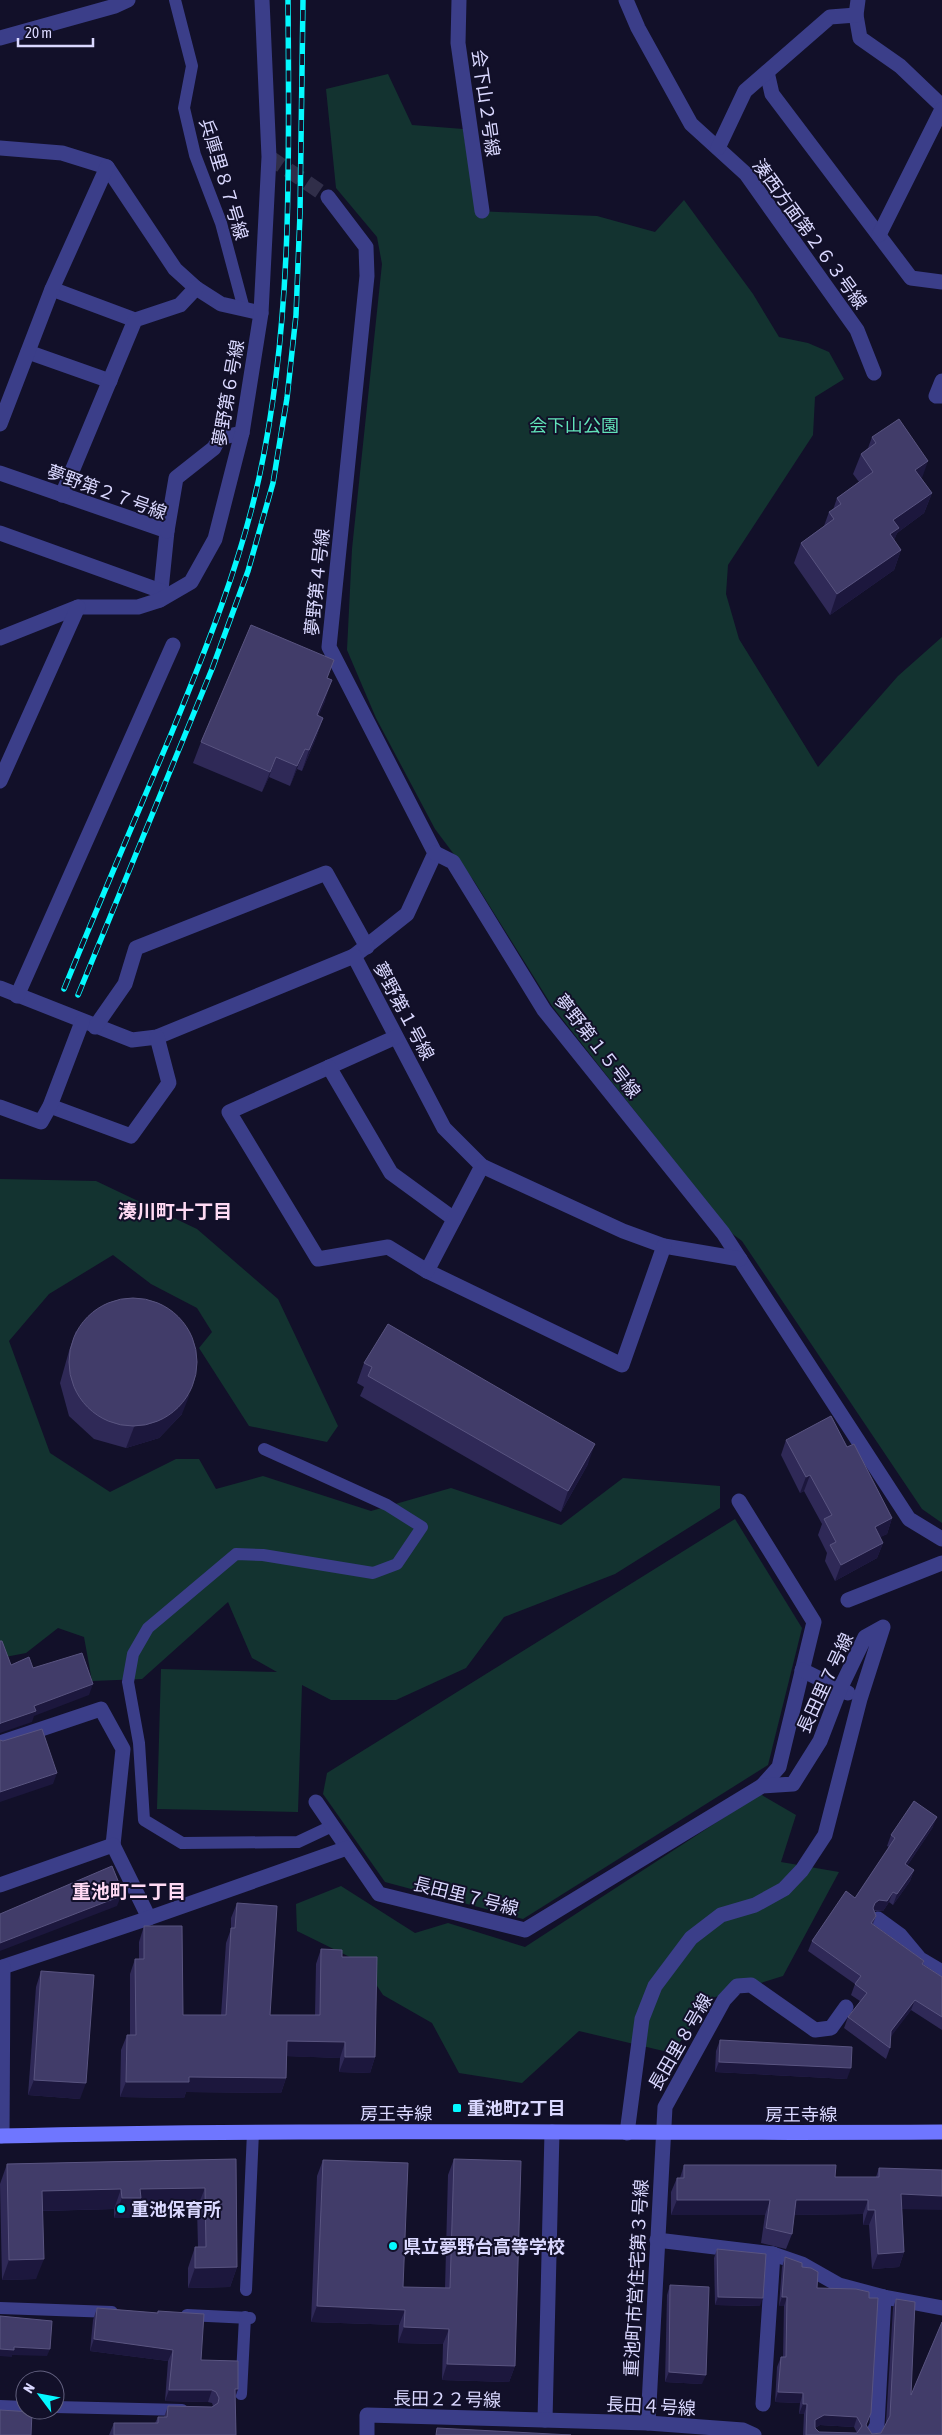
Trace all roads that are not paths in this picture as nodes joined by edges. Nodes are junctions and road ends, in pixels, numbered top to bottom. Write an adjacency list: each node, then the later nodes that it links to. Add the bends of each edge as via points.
1 (128, 0): 7 (street)
2 (175, 0): 19 (lane, 兵庫里８７号線, via 192,66 184,108 195,154 221,224)
3 (262, 0): 20 (street, 夢野第６号線, via 269,157)
4 (459, 0): 14 (street, 会下山２号線, via 458,43)
5 (626, 0): 11 (street, 湊西方面第２６３号線, via 691,124)
6 (857, 8): 8 (street, via 830,17); 9 (street, via 860,38 900,66)
7 (0, 38)
8 (767, 72): 11 (street, via 746,91); 15 (street, via 772,94)
9 (942, 108): 15 (street)
10 (0, 148): 12 (street, via 62,153)
11 (718, 148): 23 (street, 湊西方面第２６３号線, via 746,174 857,330)
12 (107, 167): 17 (street, via 175,269); 18 (street)
13 (328, 197): 38 (street, 夢野第４号線, via 366,247 368,276 329,647)
14 (482, 211)
15 (879, 235): 16 (street, via 911,278)
16 (942, 282)
17 (196, 288): 19 (street, via 221,304); 21 (street, via 180,305)
18 (52, 289): 21 (street); 22 (street)
19 (244, 309): 20 (street)
20 (261, 313): 28 (street, 夢野第６号線)
21 (135, 320): 24 (street)
22 (28, 352): 24 (street); 27 (street)
23 (874, 373)
24 (110, 381): 30 (street)
25 (942, 381): 26 (street)
26 (939, 396)
27 (0, 424)
28 (242, 433): 31 (street, via 219,438 214,448 176,478); 33 (street, 夢野第６号線, via 215,539 192,582)
29 (0, 473): 30 (street, 夢野第２７号線)
30 (62, 495): 31 (street, 夢野第２７号線)
31 (167, 531): 33 (street, 夢野第２７号線)
32 (0, 533): 33 (street)
33 (160, 596): 34 (street, 夢野第６号線, via 138,607)
34 (78, 607): 35 (street, 夢野第６号線); 37 (street)
35 (0, 638)
36 (173, 645): 42 (street)
37 (0, 781)
38 (436, 854): 39 (street, via 407,914); 52 (street, 夢野第１５号線, via 452,862 544,1010)
39 (367, 947): 40 (street); 43 (street, via 326,873 136,948 125,984)
40 (354, 956): 44 (street, 夢野第１号線); 45 (street, 夢野第１号線)
41 (0, 988): 42 (street, 夢野第１号線)
42 (17, 996): 43 (street, 夢野第１号線)
43 (88, 1024): 44 (street, 夢野第１号線, via 132,1040); 47 (street)
44 (157, 1037): 47 (street, via 169,1083 132,1136)
45 (396, 1037): 46 (street); 49 (street, 夢野第１号線, via 444,1128)
46 (328, 1067): 50 (street, via 391,1173); 53 (street, via 229,1112 318,1258 388,1247)
47 (50, 1106): 48 (street, via 42,1122)
48 (0, 1107)
49 (482, 1166): 50 (street); 51 (street, 夢野第１号線, via 623,1232)
50 (454, 1219): 53 (street)
51 (664, 1246): 52 (street, 夢野第１号線); 53 (street, via 622,1365)
52 (740, 1259): 56 (street, 夢野第１５号線, via 908,1519)
53 (427, 1271)
54 (264, 1449): 65 (lane, via 388,1505 422,1527 397,1564 373,1573 263,1555 236,1554 148,1628 133,1654 128,1682 139,1743 144,1820 182,1843 298,1842)
55 (739, 1501): 59 (street, via 814,1622)
56 (942, 1539)
57 (942, 1563): 58 (street)
58 (848, 1600)
59 (802, 1670): 60 (street); 63 (street, via 780,1768)
60 (840, 1689): 61 (street); 61 (street, 長田里７号線, via 864,1637 883,1626); 63 (street, 長田里７号線, via 820,1742 793,1784)
61 (860, 1698): 77 (street, 長田里７号線, via 825,1835 802,1870 784,1889 755,1905 722,1915 691,1938 655,1986 642,2019)
62 (0, 1742): 66 (street, via 101,1709 123,1749)
63 (762, 1786): 67 (street, 長田里７号線, via 525,1930 379,1894)
64 (316, 1802): 65 (street, 長田里７号線)
65 (332, 1826): 67 (street, 長田里７号線)
66 (113, 1845): 68 (street); 69 (street)
67 (347, 1848): 69 (street)
68 (0, 1885)
69 (149, 1918): 71 (street)
70 (878, 1919): 72 (street, via 900,1935 920,1959)
71 (2, 1967): 79 (street)
72 (942, 1972)
73 (846, 2007): 78 (street, 長田里８号線, via 832,2028 815,2030 751,1985 737,1986 724,2000 665,2107)
74 (253, 2132): 75 (street, 房王寺線); 79 (street, 房王寺線); 82 (lane)
75 (552, 2132): 77 (street, 房王寺線); 94 (street)
76 (942, 2132): 78 (street, 房王寺線)
77 (627, 2133): 78 (street, 房王寺線)
78 (662, 2134): 80 (street, 重池町市営住宅第３号線)
79 (1, 2136)
80 (657, 2240): 81 (street); 95 (street, 重池町市営住宅第３号線)
81 (773, 2254): 83 (street, via 802,2264 839,2285); 89 (street)
82 (246, 2290)
83 (884, 2297): 85 (street); 98 (street, via 877,2425)
84 (0, 2308): 86 (lane)
85 (942, 2308)
86 (128, 2312)
87 (177, 2314): 88 (lane, via 248,2318)
88 (241, 2394)
89 (764, 2404)
90 (0, 2406): 91 (lane)
91 (15, 2407)
92 (65, 2407): 93 (lane)
93 (198, 2410)
94 (545, 2420): 95 (street, 長田４号線); 96 (street, 長田２２号線, via 367,2416)
95 (648, 2424): 97 (street, 長田４号線, via 743,2430)
96 (367, 2435)
97 (754, 2435)
98 (872, 2435)

